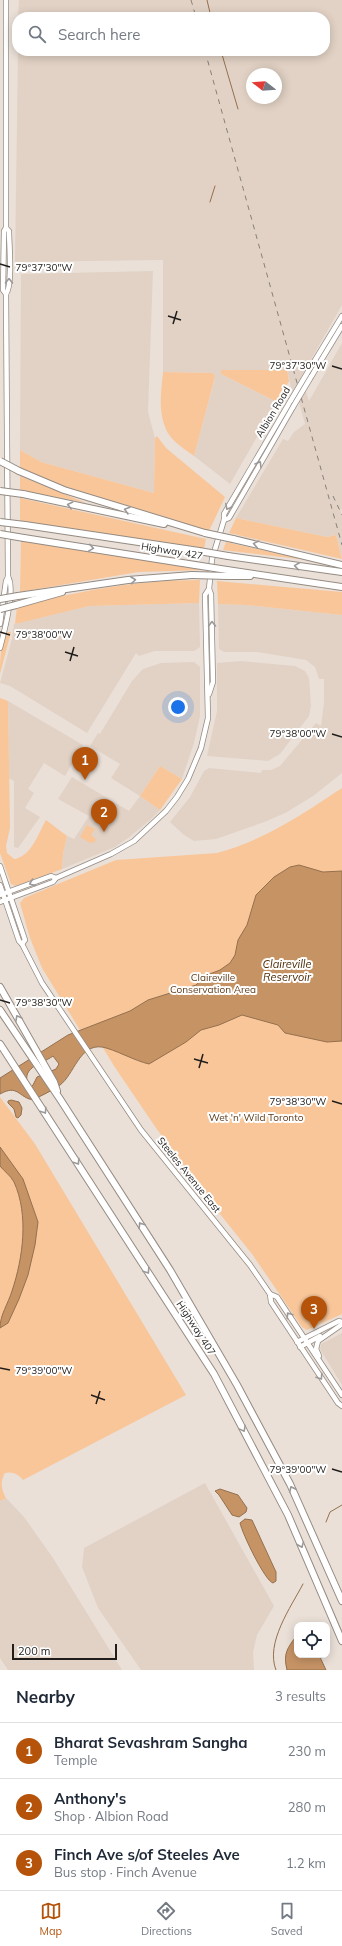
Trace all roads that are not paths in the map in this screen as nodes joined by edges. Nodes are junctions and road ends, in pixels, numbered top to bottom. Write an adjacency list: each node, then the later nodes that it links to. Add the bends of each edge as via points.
1 (6, 0): 13 (main road, via 6,228 9,276 9,290 6,294)
2 (342, 316): 6 (main road, Albion Road, one-way to 6, bridge, via 234,494 224,514)
3 (342, 326): 6 (main road, Albion Road, one-way to 3, bridge, via 229,518)
4 (0, 460): 8 (highway, one-way to 4, bridge, via 64,490 19,472)
5 (0, 491): 8 (highway, one-way to 5, bridge)
6 (224, 520): 21 (main road, Albion Road, via 213,554 205,595 208,718 201,748 188,779 172,804 155,823 122,849)
7 (0, 522): 11 (highway, Highway 427, one-way to 7, bridge)
8 (204, 532): 10 (highway, one-way to 8, bridge)
9 (0, 534): 12 (highway, Highway 427, one-way to 12, bridge, via 195,565)
10 (342, 564)
11 (339, 572)
12 (227, 573): 14 (highway); 15 (highway, one-way to 12, bridge, via 128,580)
13 (8, 577): 18 (main road); 19 (main road, via 11,581 9,602)
14 (342, 586)
15 (80, 587): 16 (highway, bridge); 17 (highway, bridge)
16 (0, 599)
17 (0, 609)
18 (0, 624)
19 (0, 648)
20 (0, 866): 23 (main road)
21 (56, 878): 23 (main road, Albion Road, one-way to 23, via 51,876); 25 (main road, Albion Road, via 53,882)
22 (0, 885): 24 (main road, Steeles Avenue East)
23 (9, 892): 24 (main road, Albion Road); 25 (main road)
24 (2, 895): 26 (main road, Steeles Avenue East)
25 (11, 898): 26 (main road, Albion Road); 27 (main road, via 25,940)
26 (3, 901): 27 (main road, Steeles Avenue East)
27 (22, 944): 32 (main road, Steeles Avenue East, via 34,969 141,1130 250,1264)
28 (0, 987): 31 (highway, one-way to 28, via 54,1082)
29 (0, 1010): 31 (highway, Highway 407)
30 (0, 1044): 40 (highway, Highway 407, one-way to 40, via 214,1374 288,1515)
31 (60, 1099): 39 (highway, Highway 407, one-way to 31, via 290,1484 237,1386 170,1270)
32 (270, 1294): 34 (main road, Steeles Avenue East, one-way to 32, via 277,1297); 35 (main road, Steeles Avenue East, via 270,1302)
33 (342, 1323): 34 (main road); 36 (main road, via 317,1343 317,1351 324,1362)
34 (306, 1341): 35 (main road); 36 (main road, Steeles Avenue East)
35 (298, 1344): 38 (main road, Steeles Avenue East, one-way to 38)
36 (324, 1368): 37 (main road, Steeles Avenue East)
37 (342, 1395)
38 (342, 1406)
39 (342, 1601)
40 (342, 1641)

